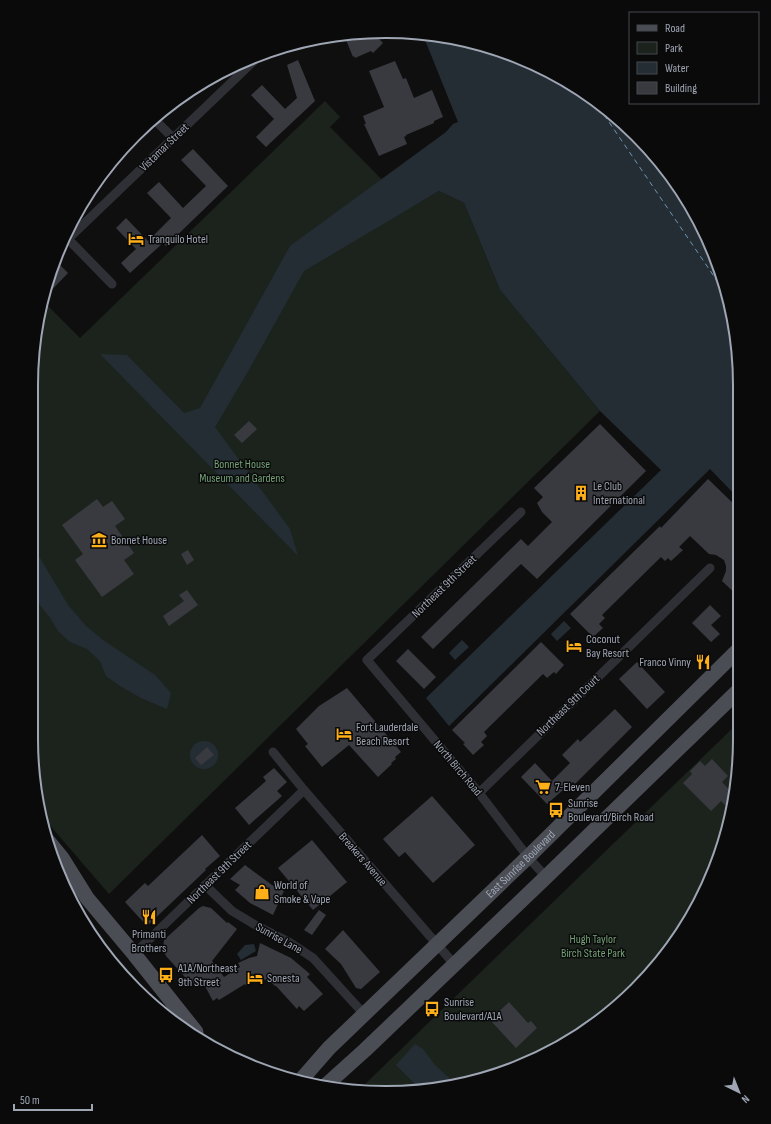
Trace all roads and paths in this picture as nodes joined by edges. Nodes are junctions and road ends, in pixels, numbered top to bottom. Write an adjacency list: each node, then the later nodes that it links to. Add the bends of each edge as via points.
1 (248, 66): 3 (street, Vistamar Street)
2 (158, 123): 3 (street)
3 (173, 138): 4 (street, Vistamar Street)
4 (74, 233)
5 (70, 240): 6 (street)
6 (112, 284)
7 (521, 512): 10 (street, Northeast 9th Street)
8 (710, 568): 14 (street, Northeast 9th Court)
9 (733, 655): 16 (main road, East Sunrise Boulevard)
10 (368, 660): 14 (street, North Birch Road)
11 (733, 696): 17 (main road)
12 (273, 752): 13 (street, Breakers Avenue)
13 (304, 790): 18 (street, Northeast 9th Street); 21 (street, Breakers Avenue)
14 (479, 793): 16 (street, North Birch Road)
15 (57, 851): 20 (main road)
16 (528, 857): 17 (street, North Birch Road); 21 (main road, East Sunrise Boulevard)
17 (546, 877): 23 (main road)
18 (205, 885): 22 (street, Northeast 9th Street); 24 (street, Sunrise Lane, via 232,911 290,942 313,958)
19 (71, 886): 20 (main road)
20 (87, 898): 22 (main road)
21 (436, 945): 23 (street, Breakers Avenue); 24 (main road, East Sunrise Boulevard)
22 (134, 954): 25 (main road)
23 (454, 964): 26 (main road)
24 (364, 1014): 27 (main road, East Sunrise Boulevard)
25 (192, 1027)
26 (365, 1050): 30 (main road); 31 (main road)
27 (322, 1055): 28 (main road); 29 (main road, East Sunrise Boulevard)
28 (295, 1074)
29 (304, 1076)
30 (330, 1081)
31 (342, 1083)

